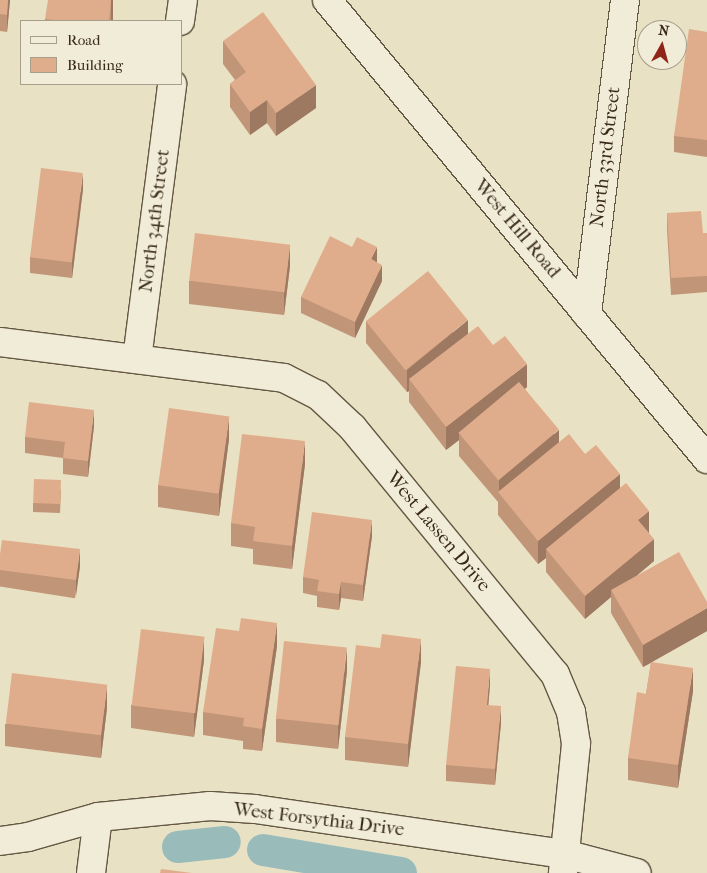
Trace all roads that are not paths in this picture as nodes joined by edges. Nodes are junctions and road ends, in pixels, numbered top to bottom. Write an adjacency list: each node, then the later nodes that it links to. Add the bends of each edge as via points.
1 (183, 0): 4 (street)
2 (327, 0): 6 (street, West Hill Road)
3 (625, 0): 6 (street, North 33rd Street)
4 (180, 20)
5 (172, 85): 8 (street, North 34th Street)
6 (587, 314): 9 (street, West Hill Road)
7 (0, 342): 8 (street, West Lassen Drive)
8 (137, 359): 12 (street, West Lassen Drive, via 284,378 318,395 352,428 555,674 571,712 576,744)
9 (707, 459)
10 (98, 817): 11 (street, West Forsythia Drive, via 28,836); 12 (street, West Forsythia Drive, via 210,806 255,809); 13 (street)
11 (0, 840)
12 (564, 864): 14 (street, West Forsythia Drive)
13 (92, 873)
14 (637, 873)

